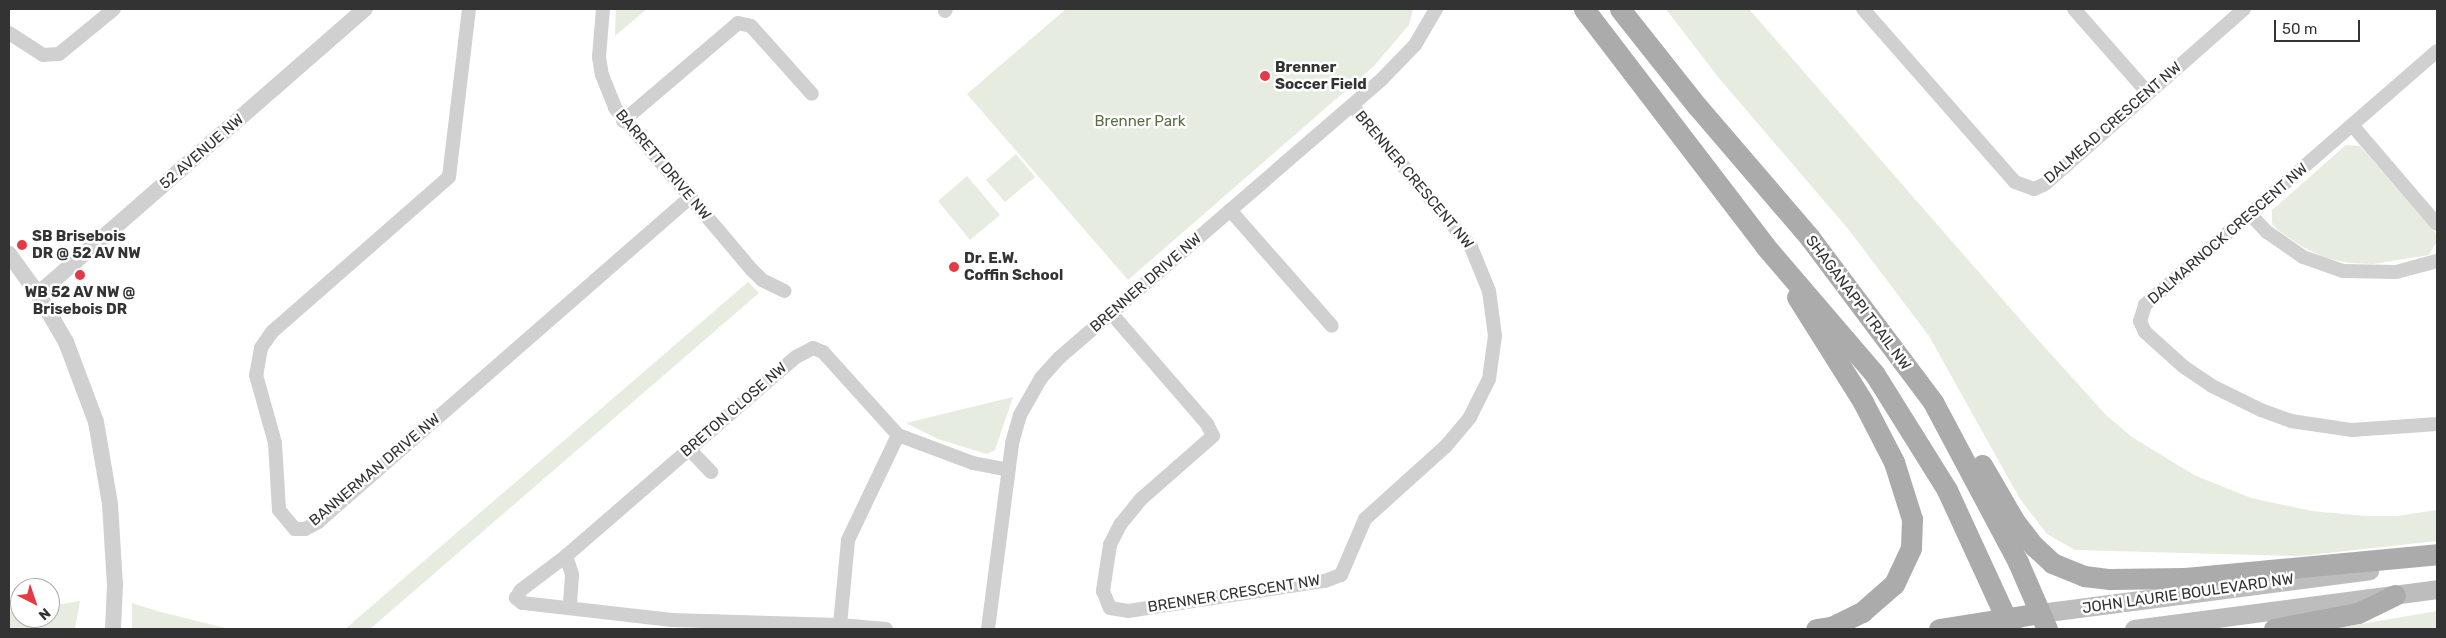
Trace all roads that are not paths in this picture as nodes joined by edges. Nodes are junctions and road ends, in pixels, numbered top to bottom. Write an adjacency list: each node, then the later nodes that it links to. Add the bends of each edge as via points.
1 (114, 9): 11 (street, via 60,54 43,54)
2 (365, 9): 26 (street, 52 AVENUE NW)
3 (469, 9): 18 (street, BANNERMAN DRIVE NW, via 449,177 272,332 261,348 256,375 275,443 279,510 295,529 305,530 318,522)
4 (603, 9): 16 (street, BARRETT DRIVE NW, via 599,45 602,76 609,98)
5 (1436, 9): 15 (street, BRENNER DRIVE NW, via 1410,51)
6 (1584, 9): 22 (main road, SHAGANAPPI TRAIL NW)
7 (1620, 9): 31 (main road, SHAGANAPPI TRAIL NW, via 1873,319)
8 (1863, 9): 13 (street, DALMEAD CRESCENT NW, via 2015,182 2025,188 2044,184)
9 (2074, 9): 13 (street)
10 (2244, 9): 13 (street, DALMEAD CRESCENT NW)
11 (9, 33)
12 (2437, 50): 17 (street, DALMARNOCK CRESCENT NW)
13 (2148, 93)
14 (812, 94): 16 (street, via 751,26 738,23)
15 (1352, 105): 19 (street, BRENNER DRIVE NW); 27 (street, BRENNER CRESCENT NW, via 1471,247 1490,291 1495,336 1489,379 1470,417 1446,446 1364,519 1341,575 1325,581 1128,611 1110,608 1103,591 1110,545 1120,525 1141,499 1213,436 1207,424)
16 (623, 121): 18 (street, BARRETT DRIVE NW)
17 (2352, 125): 20 (street, DALMARNOCK CRESCENT NW); 21 (street)
18 (690, 198): 25 (street, BARRETT DRIVE NW, via 757,275)
19 (1230, 210): 27 (street, BRENNER DRIVE NW); 28 (street)
20 (2250, 214): 24 (street, via 2267,232 2303,257 2342,271 2396,272); 29 (street, DALMARNOCK CRESCENT NW, via 2145,305 2140,318 2145,332 2184,368 2235,400 2291,420 2352,430)
21 (2437, 224)
22 (1765, 246): 43 (main road, SHAGANAPPI TRAIL NW, via 1874,373 1947,490); 49 (main road, via 1863,402 1894,462 1912,519 1911,548 1894,584 1862,612 1831,627)
23 (9, 254): 26 (street)
24 (2437, 261)
25 (785, 291)
26 (38, 294): 37 (street, via 66,342 96,422 110,504)
27 (1111, 313): 33 (street, BRENNER DRIVE NW, via 1041,378 1020,415)
28 (1332, 326)
29 (2437, 424)
30 (898, 435): 32 (street, BRETON CLOSE NW, via 823,352 813,348 796,357); 33 (street, BRETON CLOSE NW, via 973,464); 44 (street, via 848,540)
31 (1956, 440): 35 (main road, via 1979,460 2015,522 2034,546 2052,563 2084,576 2185,578); 42 (main road, SHAGANAPPI TRAIL NW)
32 (689, 449): 34 (street); 36 (street, BRETON CLOSE NW)
33 (1008, 470): 48 (street, BRENNER DRIVE NW)
34 (710, 472)
35 (2437, 554)
36 (566, 556): 41 (street, via 572,575); 41 (street, BRETON CLOSE NW, via 521,590 516,598 522,603)
37 (111, 561): 45 (street, via 105,582); 46 (street, via 115,585)
38 (2437, 561): 42 (main road, JOHN LAURIE BOULEVARD NW)
39 (2437, 589): 40 (main road, JOHN LAURIE BOULEVARD NW)
40 (2394, 595): 51 (main road, JOHN LAURIE BOULEVARD NW); 52 (main road, via 2358,613)
41 (570, 606): 44 (street, BRETON CLOSE NW, via 672,620)
42 (2044, 621): 43 (main road, JOHN LAURIE BOULEVARD NW)
43 (2009, 624): 50 (main road, JOHN LAURIE BOULEVARD NW)
44 (840, 625): 47 (street, BRETON CLOSE NW)
45 (103, 629)
46 (113, 629)
47 (886, 629)
48 (988, 629)
49 (1816, 629)
50 (1939, 629)
51 (2134, 629)
52 (2274, 629)

